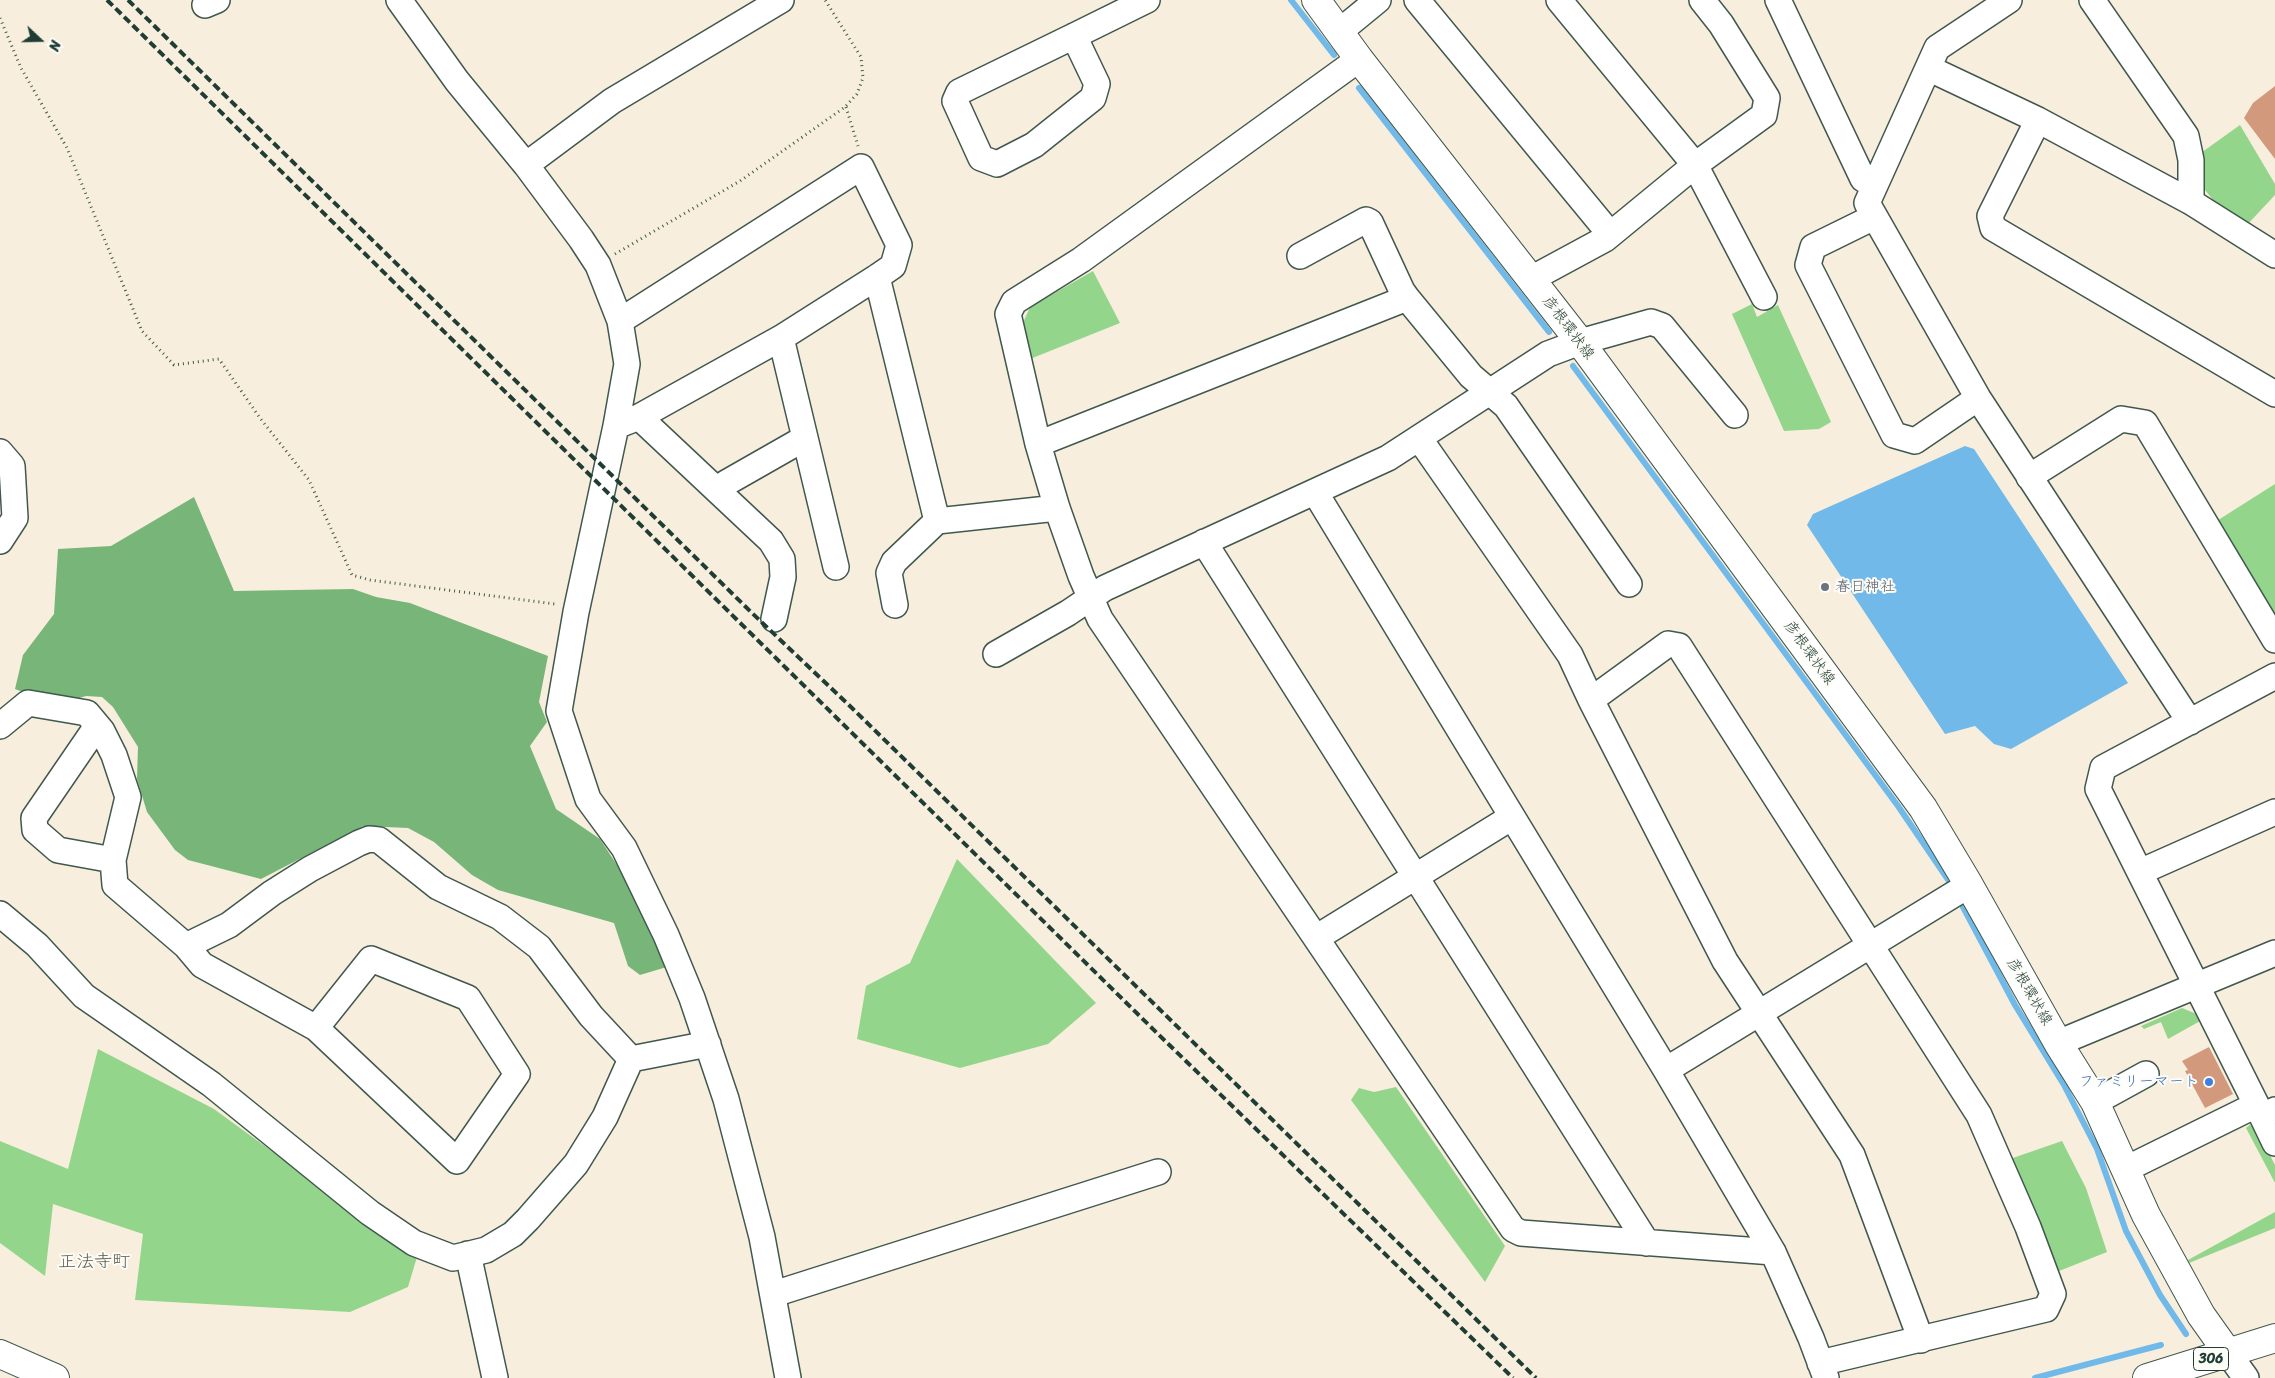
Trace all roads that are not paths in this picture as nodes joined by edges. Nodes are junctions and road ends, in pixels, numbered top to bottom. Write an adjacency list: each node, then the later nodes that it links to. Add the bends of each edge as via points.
1 (399, 0): 16 (street, via 457,81)
2 (781, 0): 16 (street, via 612,101)
3 (1147, 0): 12 (street)
4 (1378, 0): 11 (street)
5 (1416, 0): 21 (street)
6 (1559, 0): 17 (street)
7 (1702, 0): 17 (street, via 1721,24 1767,98 1764,115)
8 (1778, 0): 18 (street, via 1863,179)
9 (2009, 0): 14 (street, via 1937,48)
10 (2092, 0): 19 (street, via 2186,136 2191,160)
11 (1327, 16): 13 (main road, 彦根環状線)
12 (1074, 36): 12 (street, via 959,92 954,101 981,158 997,164 1034,146 1093,98 1097,84)
13 (1359, 59): 25 (main road, 彦根環状線); 39 (street, via 1081,260 1014,302 1008,314)
14 (1928, 68): 15 (street); 18 (street)
15 (2038, 120): 19 (street); 32 (street, via 1990,216 1993,228)
16 (526, 165): 28 (street, via 598,265)
17 (1695, 165): 21 (street); 26 (street)
18 (1874, 184): 20 (street, via 1867,203)
19 (2191, 202): 22 (street)
20 (1874, 217): 33 (street); 33 (street, via 1813,247 1808,265 1894,435 1915,441)
21 (1610, 234): 25 (street)
22 (2275, 255)
23 (1300, 256): 27 (street, via 1366,220 1370,222)
24 (877, 277): 28 (street, via 893,266 899,245 861,167); 29 (street); 45 (street)
25 (1531, 279): 30 (main road, 彦根環状線)
26 (1764, 297)
27 (1408, 298): 31 (street, via 1471,376); 39 (street)
28 (620, 321): 36 (street, via 626,364)
29 (780, 338): 35 (street); 37 (street)
30 (1580, 342): 31 (street, via 1548,354); 34 (street, via 1651,322 1662,326); 65 (main road, 彦根環状線, via 1923,808)
31 (1488, 391): 38 (street); 49 (street, via 1506,406)
32 (2275, 394)
33 (1978, 398): 41 (street)
34 (1735, 415)
35 (639, 417): 36 (street); 52 (street, via 771,541 782,559 783,577)
36 (616, 426): 75 (street, via 559,711 588,799 624,848 666,935)
37 (805, 438): 42 (street); 48 (street)
38 (1420, 438): 43 (street, via 1388,458); 56 (street, via 1570,655)
39 (1038, 444): 44 (street)
40 (0, 452): 46 (street, via 12,466 15,518)
41 (2029, 477): 53 (street, via 2121,419 2145,423); 57 (street)
42 (726, 483)
43 (1315, 492): 47 (street); 61 (street)
44 (1057, 508): 45 (street); 50 (street)
45 (937, 520): 51 (street, via 894,562 889,573)
46 (0, 541)
47 (1204, 542): 50 (street, via 1105,588); 64 (street)
48 (836, 567)
49 (1629, 584)
50 (1091, 598): 54 (street); 67 (street, via 1100,620)
51 (894, 605)
52 (774, 618)
53 (2275, 640)
54 (996, 654)
55 (2275, 676): 57 (street)
56 (1591, 700): 68 (street, via 1668,644 1679,646); 72 (street, via 1725,961)
57 (2190, 722): 63 (street, via 2103,768 2098,788)
58 (0, 726): 59 (street, via 28,703 87,713)
59 (97, 726): 62 (street, via 114,755 128,797); 62 (street, via 34,818 35,830 58,850)
60 (2275, 812): 63 (street)
61 (1512, 817): 64 (street); 77 (street)
62 (113, 860): 69 (street, via 115,885)
63 (2140, 872): 71 (street)
64 (1416, 876): 67 (street); 84 (street)
65 (1969, 885): 68 (street); 74 (main road, 彦根環状線)
66 (0, 914): 86 (street, via 37,945 84,996 211,1084 370,1213 414,1243 452,1258)
67 (1316, 938): 84 (street, via 1513,1228 1521,1233)
68 (1870, 944): 72 (street); 89 (street, via 1979,1115 2053,1294 2046,1309)
69 (186, 946): 73 (street, via 202,965); 76 (street, via 229,926 310,869 369,838 379,840 438,887 500,917 539,947 591,1016)
70 (2275, 953): 71 (street)
71 (2196, 986): 74 (street, via 2122,1025); 80 (street)
72 (1758, 1013): 77 (street); 89 (street, via 1852,1154)
73 (316, 1028): 73 (street, via 371,959 468,998 517,1074 457,1161)
74 (2058, 1043): 79 (main road, 彦根環状線)
75 (708, 1044): 76 (street); 87 (street, via 726,1099)
76 (631, 1059): 86 (street, via 605,1117 576,1164 513,1234 486,1250)
77 (1666, 1070): 85 (street)
78 (2146, 1074): 79 (street)
79 (2094, 1102): 82 (main road, 彦根環状線)
80 (2264, 1110): 81 (street); 82 (street)
81 (2275, 1143)
82 (2126, 1169): 90 (main road, 彦根環状線, via 2146,1216 2196,1307)
83 (1158, 1172): 87 (street)
84 (1647, 1243): 85 (street)
85 (1773, 1252): 92 (street, via 1812,1338)
86 (468, 1254): 94 (street)
87 (774, 1294): 95 (street)
88 (2275, 1338): 90 (main road, 306)
89 (1921, 1340): 92 (street)
90 (2228, 1353): 96 (main road, 306); 97 (street)
91 (0, 1354): 93 (main road)
92 (1823, 1371)
93 (55, 1378)
94 (495, 1378)
95 (788, 1378)
96 (2147, 1378)
97 (2246, 1378)

